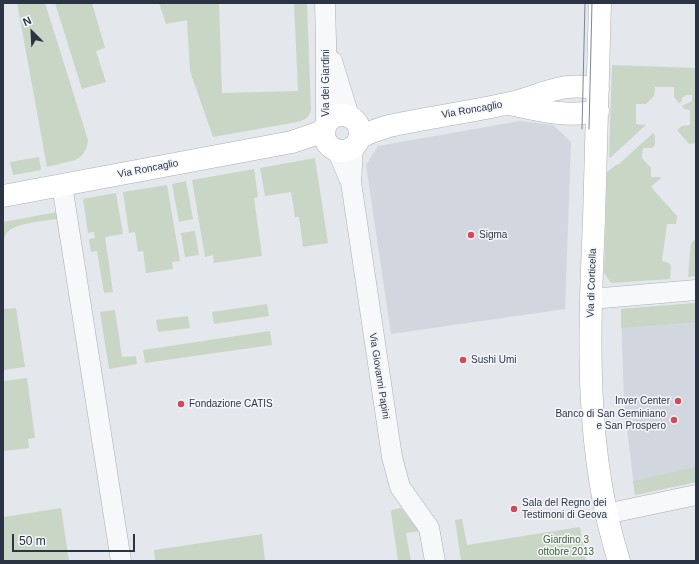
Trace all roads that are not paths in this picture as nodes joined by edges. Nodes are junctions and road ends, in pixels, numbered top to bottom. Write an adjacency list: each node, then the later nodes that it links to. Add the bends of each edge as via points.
1 (324, 3): 6 (street, Via dei Giardini, via 326,42)
2 (600, 3): 3 (street, Via di Corticella)
3 (598, 89): 4 (street, Via Roncaglio, via 583,86 564,87); 5 (street, Via di Corticella)
4 (509, 104): 5 (street, Via Roncaglio, via 564,114); 6 (street, Via Roncaglio)
5 (598, 111): 10 (street, Via di Corticella)
6 (342, 134): 7 (street, Via Roncaglio); 14 (street, Via Giovanni Papini, via 395,470 403,493 429,528)
7 (62, 185): 8 (street, Via Roncaglio); 13 (street)
8 (3, 196)
9 (696, 290): 10 (street)
10 (591, 298): 12 (street, Via di Corticella, via 592,399 596,451)
11 (696, 495): 12 (street)
12 (606, 514): 15 (street, Via di Corticella)
13 (120, 561)
14 (434, 561)
15 (619, 561)

